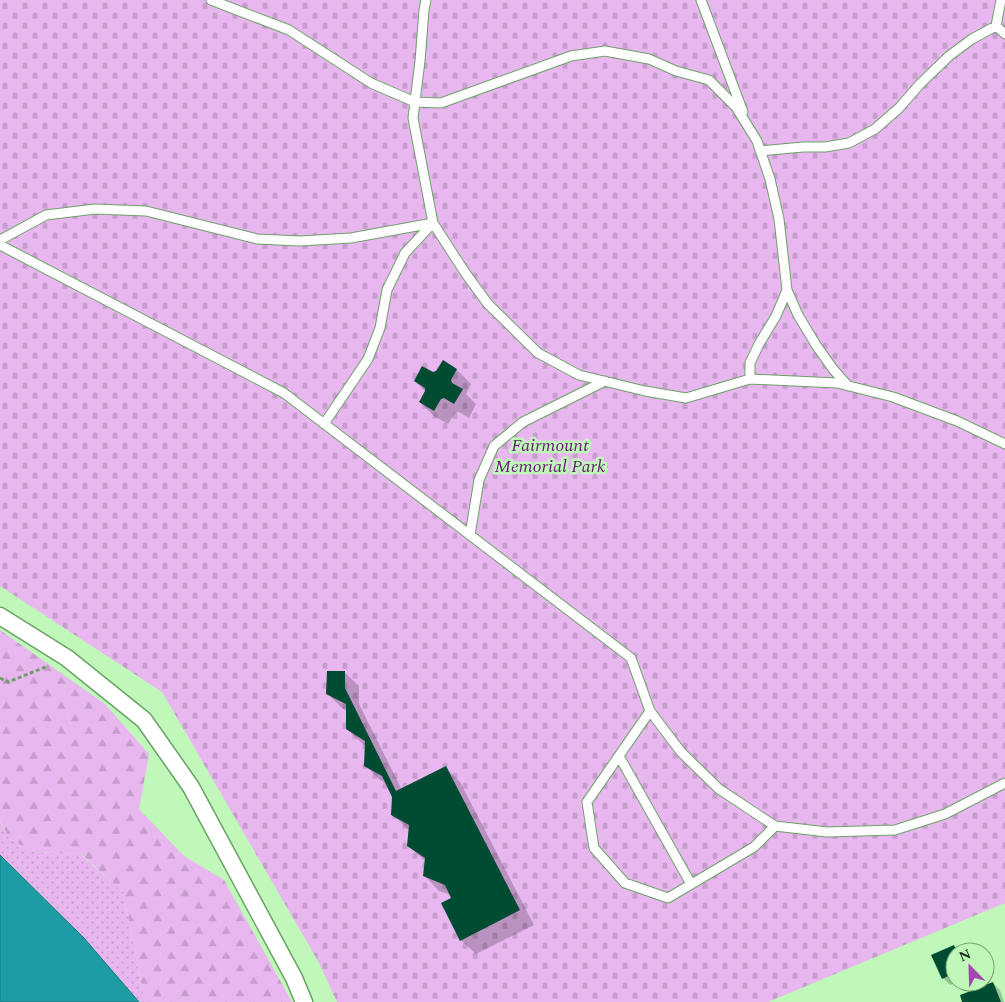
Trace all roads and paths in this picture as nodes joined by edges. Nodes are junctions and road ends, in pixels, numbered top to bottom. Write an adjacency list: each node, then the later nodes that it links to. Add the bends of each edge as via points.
1 (211, 0): 7 (lane, via 289,30 371,83)
2 (426, 0): 7 (lane)
3 (700, 0): 8 (lane)
4 (1001, 0): 5 (lane)
5 (996, 26): 6 (lane); 9 (lane, via 949,56 875,129 849,143)
6 (1005, 34)
7 (415, 102): 8 (lane, via 441,103 571,56 604,51 648,59 709,80 736,107); 10 (lane, via 413,118)
8 (750, 130): 9 (lane)
9 (760, 151): 13 (lane, via 779,219)
10 (433, 223): 11 (lane, via 351,238 300,241 257,239 146,211 95,209 46,215); 15 (lane, via 488,304 538,353 579,375); 17 (lane, via 405,253 387,290 380,328 368,358)
11 (0, 240)
12 (0, 245): 17 (lane, via 284,393)
13 (787, 290): 14 (lane, via 750,363); 16 (lane, via 816,345)
14 (750, 379): 15 (lane, via 686,398); 16 (lane)
15 (605, 381): 19 (lane, via 523,422 494,446 479,480)
16 (848, 386): 18 (lane, via 902,400)
17 (324, 424): 19 (lane)
18 (1005, 444)
19 (470, 535): 23 (lane, via 631,658)
20 (0, 616): 21 (street)
21 (67, 658): 22 (path, via 8,682); 28 (street, via 144,720 191,787)
22 (0, 678)
23 (650, 711): 24 (lane); 26 (lane, via 681,752 719,789)
24 (619, 756): 27 (lane); 27 (lane, via 587,802 594,848 625,883 668,898)
25 (1005, 783): 26 (lane, via 945,814 894,830 826,832)
26 (775, 826): 27 (lane, via 754,847)
27 (692, 884)
28 (304, 1002)

